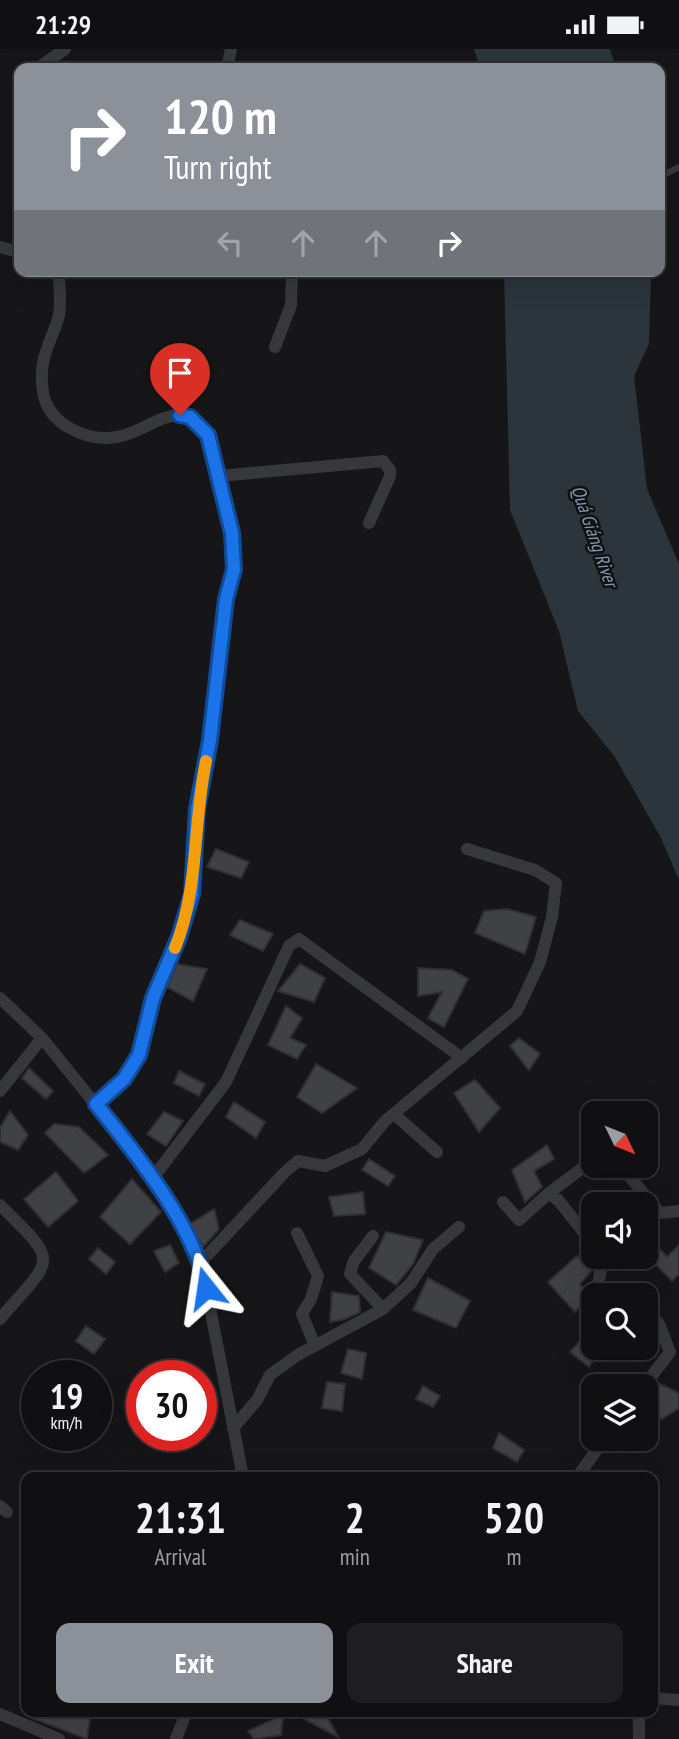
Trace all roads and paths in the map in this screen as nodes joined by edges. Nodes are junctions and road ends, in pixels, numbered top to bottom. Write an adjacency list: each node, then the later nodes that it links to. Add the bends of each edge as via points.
1 (65, 49): 2 (street)
2 (45, 63)
3 (59, 277): 6 (street, via 58,318 45,346 42,371 46,405 56,420 80,432 117,437 171,416 190,417 208,435)
4 (292, 277): 5 (street, via 291,305)
5 (275, 347)
6 (219, 476): 7 (street, via 383,461 390,477); 13 (street, via 236,559 226,599 197,809 192,894 153,998 139,1055 124,1079)
7 (369, 523)
8 (467, 849): 11 (street, via 534,870 556,883 540,962 517,1011)
9 (0, 998): 10 (street)
10 (42, 1038): 12 (street); 13 (street)
11 (462, 1058): 14 (street); 18 (street, via 299,939 289,946 226,1082)
12 (0, 1091)
13 (96, 1104): 18 (street)
14 (394, 1114): 15 (street); 27 (street, via 362,1149 325,1166 298,1161)
15 (437, 1152)
16 (581, 1169): 19 (street)
17 (631, 1178): 22 (street, via 660,1213)
18 (152, 1179): 27 (street)
19 (549, 1193): 20 (street, via 519,1220); 24 (street)
20 (503, 1202)
21 (0, 1205): 29 (street, via 40,1244 45,1258 40,1272)
22 (679, 1211)
23 (459, 1227): 28 (street, via 433,1249 411,1283)
24 (581, 1229)
25 (297, 1233): 31 (street, via 318,1276 302,1314)
26 (373, 1236): 28 (street, via 350,1274)
27 (201, 1262): 33 (street)
28 (383, 1309): 31 (street)
29 (0, 1318)
30 (658, 1323): 32 (street, via 670,1352)
31 (315, 1346): 33 (street, via 270,1375 257,1401)
32 (653, 1374)
33 (233, 1428): 35 (street)
34 (597, 1451): 36 (street)
35 (242, 1472)
36 (582, 1472)
37 (658, 1698): 38 (street)
38 (679, 1700)
39 (0, 1714): 42 (street)
40 (185, 1717): 43 (street)
41 (639, 1717): 44 (street)
42 (59, 1739)
43 (176, 1739)
44 (639, 1739)

